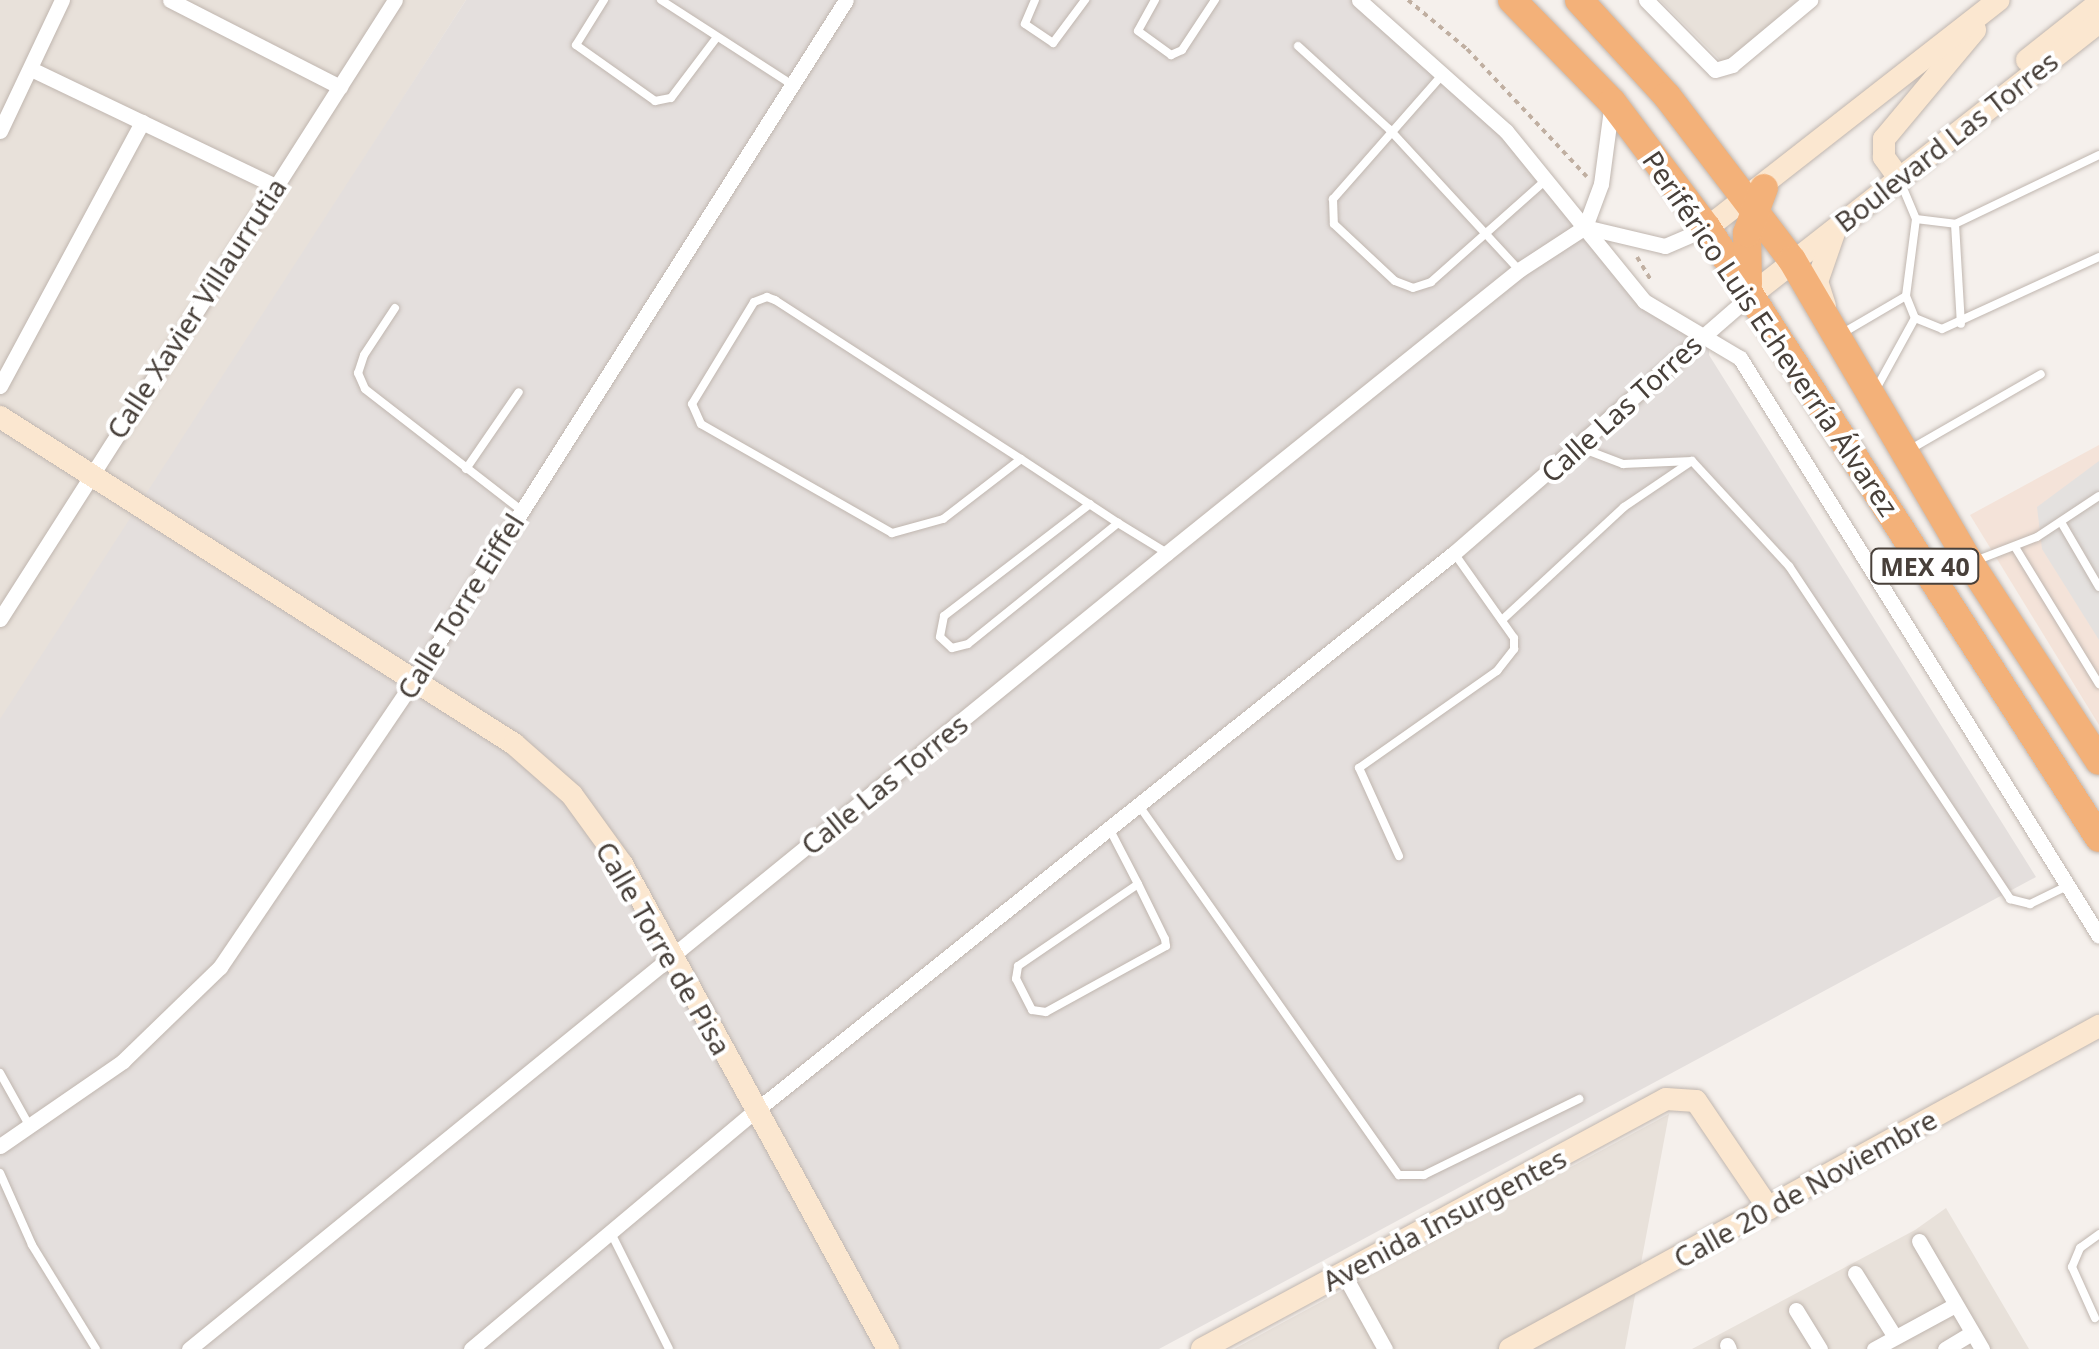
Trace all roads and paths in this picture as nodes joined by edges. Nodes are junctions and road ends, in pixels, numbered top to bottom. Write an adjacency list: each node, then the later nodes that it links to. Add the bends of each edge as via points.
1 (62, 0): 21 (street)
2 (170, 0): 24 (street)
3 (395, 0): 24 (street, Calle Xavier Villaurrutia)
4 (604, 0): 19 (lane, via 576,45 655,101 672,98)
5 (661, 0): 19 (lane)
6 (846, 0): 23 (street, Calle Torre Eiffel)
7 (1035, 0): 8 (lane, via 1025,24 1053,43)
8 (1086, 0)
9 (1155, 0): 10 (lane, via 1138,31 1171,55 1182,50)
10 (1215, 0)
11 (1359, 0): 22 (street)
12 (1512, 0): 25 (highway, Periférico Luis Echeverría Álvarez / MEX 40)
13 (1579, 0): 34 (highway, Periférico Luis Echeverría Álvarez / MEX 40)
14 (1646, 0): 15 (street, via 1715,70 1732,65)
15 (1809, 0)
16 (2099, 2): 26 (street, via 2005,80)
17 (1995, 3): 31 (street, via 1884,139 1884,158); 34 (street)
18 (2099, 22): 26 (street, Boulevard Las Torres)
19 (717, 37): 23 (lane)
20 (1298, 46): 28 (lane)
21 (31, 69): 27 (street); 29 (street)
22 (1443, 74): 28 (lane); 32 (street)
23 (791, 84): 64 (street, Calle Torre Eiffel)
24 (340, 87): 33 (street, Calle Xavier Villaurrutia)
25 (1612, 102): 37 (street, via 1601,184); 39 (highway, Periférico Luis Echeverría Álvarez / MEX 40)
26 (1986, 108): 31 (street, Boulevard Las Torres)
27 (142, 122): 33 (street); 52 (street)
28 (1389, 129): 40 (lane); 40 (lane, via 1333,199 1334,224 1395,281 1412,288 1431,282)
29 (0, 131)
30 (2099, 154): 36 (lane)
31 (1899, 178): 35 (lane); 38 (street, Boulevard Las Torres)
32 (1546, 180): 37 (street); 40 (lane)
33 (275, 186): 61 (street, Calle Xavier Villaurrutia)
34 (1755, 200): 39 (street); 42 (highway, Periférico Luis Echeverría Álvarez / MEX 40); 44 (highway, via 1744,248)
35 (1916, 219): 36 (lane); 45 (lane)
36 (1955, 224): 48 (lane)
37 (1585, 226): 39 (street, via 1665,246); 43 (street, Calle Las Torres); 50 (street, via 1653,308)
38 (1838, 226): 42 (street, Boulevard Las Torres); 49 (street, via 1817,282)
39 (1707, 228): 44 (highway, Periférico Luis Echeverría Álvarez / MEX 40)
40 (1486, 234): 43 (lane)
41 (2099, 257): 48 (lane)
42 (1792, 260): 44 (street, Calle Las Torres); 49 (highway, Periférico Luis Echeverría Álvarez / MEX 40)
43 (1519, 270): 69 (street, Calle Las Torres)
44 (1751, 295): 50 (street, Calle Las Torres); 79 (highway, Periférico Luis Echeverría Álvarez / MEX 40)
45 (1906, 296): 47 (lane); 49 (lane)
46 (395, 308): 60 (lane, via 364,355 358,373 365,389)
47 (1915, 318): 48 (lane, via 1942,329); 54 (lane, via 1884,366)
48 (1962, 324)
49 (1833, 327): 54 (highway, Periférico Luis Echeverría Álvarez / MEX 40)
50 (1704, 334): 56 (street, Calle Las Torres); 82 (street, via 1740,358)
51 (2041, 374): 57 (lane)
52 (0, 386)
53 (519, 392): 60 (lane)
54 (1874, 398): 57 (highway, Periférico Luis Echeverría Álvarez / MEX 40)
55 (0, 417): 61 (street, Calle Torre de Pisa)
56 (1580, 448): 59 (lane, via 1624,464); 68 (street, Calle Las Torres)
57 (1905, 452): 70 (highway, Periférico Luis Echeverría Álvarez / MEX 40)
58 (1021, 459): 58 (lane, via 943,518 892,534 701,424 692,404 754,302 767,297); 63 (lane)
59 (1692, 460): 73 (lane, via 1610,520); 82 (lane, via 1789,566 2010,899 2030,904)
60 (466, 469): 64 (lane)
61 (90, 472): 72 (street, Calle Xavier Villaurrutia); 74 (street, Calle Torre de Pisa)
62 (2099, 496): 66 (lane)
63 (1090, 504): 65 (lane); 65 (lane, via 944,616 940,636 952,648 968,644)
64 (521, 510): 74 (street, Calle Torre Eiffel)
65 (1118, 522): 69 (lane)
66 (2061, 522): 67 (lane); 71 (lane)
67 (2015, 547): 70 (lane); 75 (lane)
68 (1454, 552): 73 (lane); 77 (street, Calle Las Torres)
69 (1167, 554): 84 (street, Calle Las Torres)
70 (1970, 563): 76 (highway, Periférico Luis Echeverría Álvarez / MEX 40)
71 (2099, 586)
72 (0, 619)
73 (1502, 620): 80 (lane, via 1514,649 1497,671 1359,768)
74 (414, 681): 84 (street, Calle Torre de Pisa, via 514,744 572,796 622,864); 89 (street, Calle Torre Eiffel, via 220,968 123,1061)
75 (2099, 684)
76 (2099, 760)
77 (1140, 807): 78 (street, Calle Las Torres); 87 (lane, via 1399,1175 1424,1175)
78 (1110, 830): 81 (lane); 88 (street, Calle Las Torres)
79 (2099, 838)
80 (1399, 856)
81 (1138, 884): 81 (lane, via 1018,966 1016,979 1035,1013 1162,953 1165,939)
82 (2068, 886): 83 (street)
83 (2099, 936)
84 (672, 956): 88 (street, Calle Torre de Pisa); 104 (street, Calle Las Torres)
85 (2099, 1026): 92 (street, Calle 20 de Noviembre)
86 (0, 1074): 89 (lane)
87 (1579, 1099)
88 (756, 1111): 94 (street, Calle Las Torres); 107 (street, Calle Torre de Pisa)
89 (32, 1129): 90 (street, Calle Torre Eiffel)
90 (0, 1146)
91 (0, 1173): 103 (lane, via 32,1245)
92 (1769, 1208): 96 (street, Avenida Insurgentes, via 1688,1096 1666,1098); 110 (street, Calle 20 de Noviembre)
93 (2099, 1234): 100 (lane, via 2080,1248 2072,1267)
94 (612, 1235): 105 (street, Calle Las Torres); 106 (lane)
95 (1919, 1241): 98 (street)
96 (1343, 1273): 108 (street, Avenida Insurgentes); 109 (street)
97 (1856, 1274): 102 (street)
98 (1956, 1304): 101 (street); 102 (street)
99 (1796, 1310): 111 (street)
100 (2095, 1318)
101 (1972, 1333): 113 (street); 114 (street)
102 (1894, 1337): 112 (street)
103 (96, 1349)
104 (190, 1349)
105 (471, 1349)
106 (670, 1349)
107 (888, 1349)
108 (1202, 1349)
109 (1384, 1349)
110 (1510, 1349)
111 (1820, 1349)
112 (1874, 1349)
113 (1945, 1349)
114 (1982, 1349)

